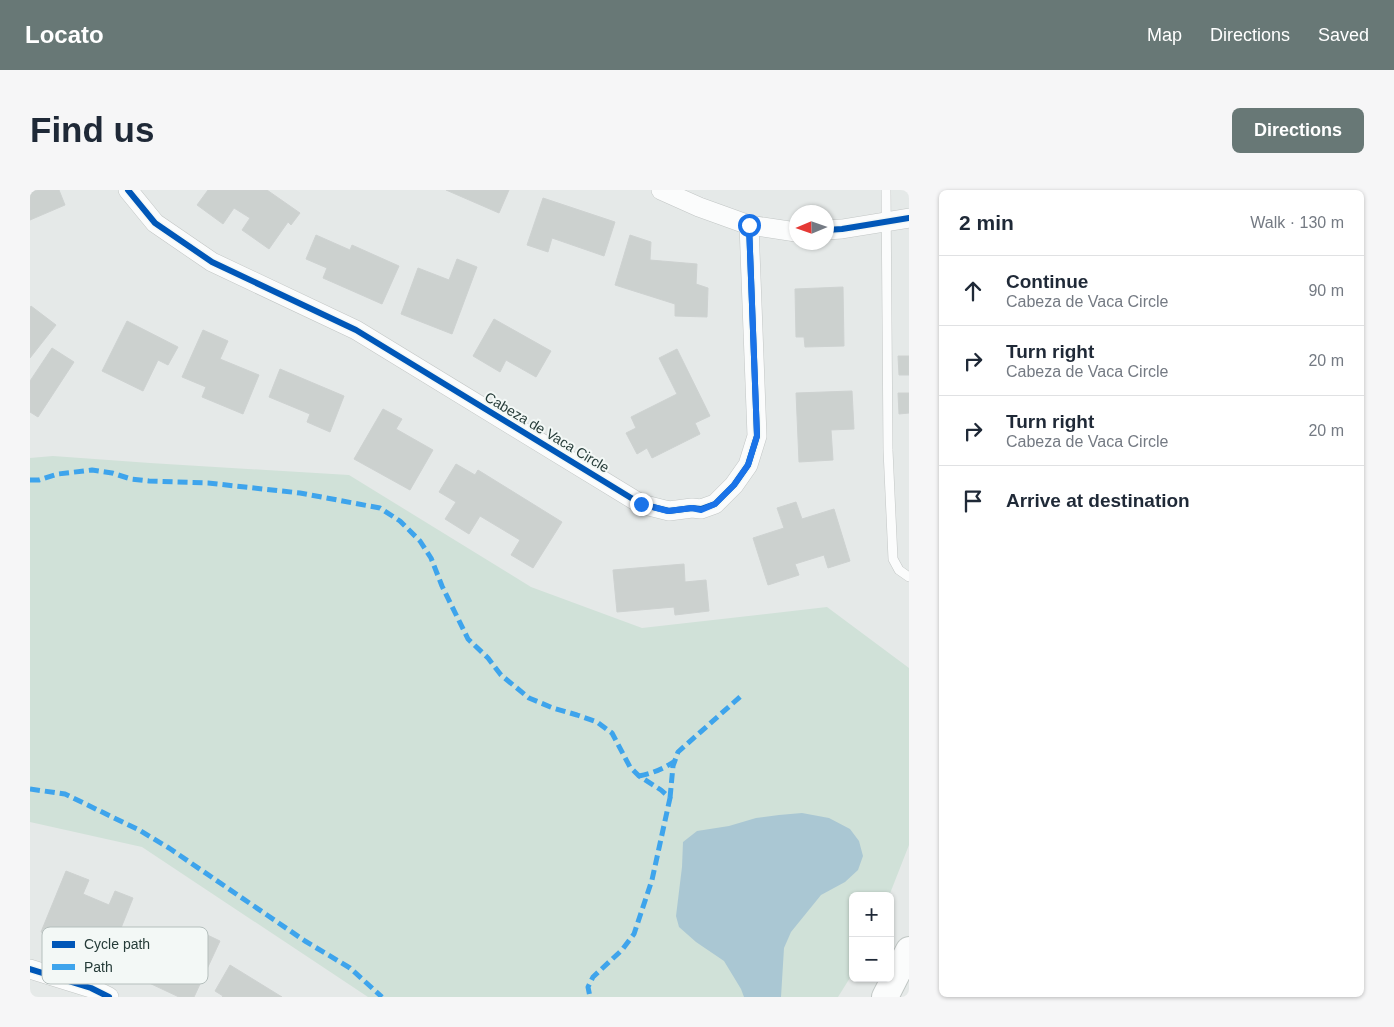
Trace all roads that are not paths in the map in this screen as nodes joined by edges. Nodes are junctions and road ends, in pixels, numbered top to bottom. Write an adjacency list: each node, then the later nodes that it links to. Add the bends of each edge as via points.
1 (128, 190): 6 (street, Cabeza de Vaca Circle, via 155,222 212,262 356,330 641,504 668,511 701,510 715,504 748,465 757,436)
2 (661, 190): 6 (street)
3 (886, 190): 5 (lane)
4 (909, 218): 5 (street)
5 (887, 221): 7 (street); 9 (lane, via 888,450 893,559)
6 (749, 225): 8 (street)
7 (834, 230)
8 (789, 231)
9 (909, 578)
10 (909, 950): 15 (main road)
11 (30, 969): 12 (street)
12 (42, 973)
13 (78, 984): 14 (street)
14 (109, 997)
15 (885, 997)

